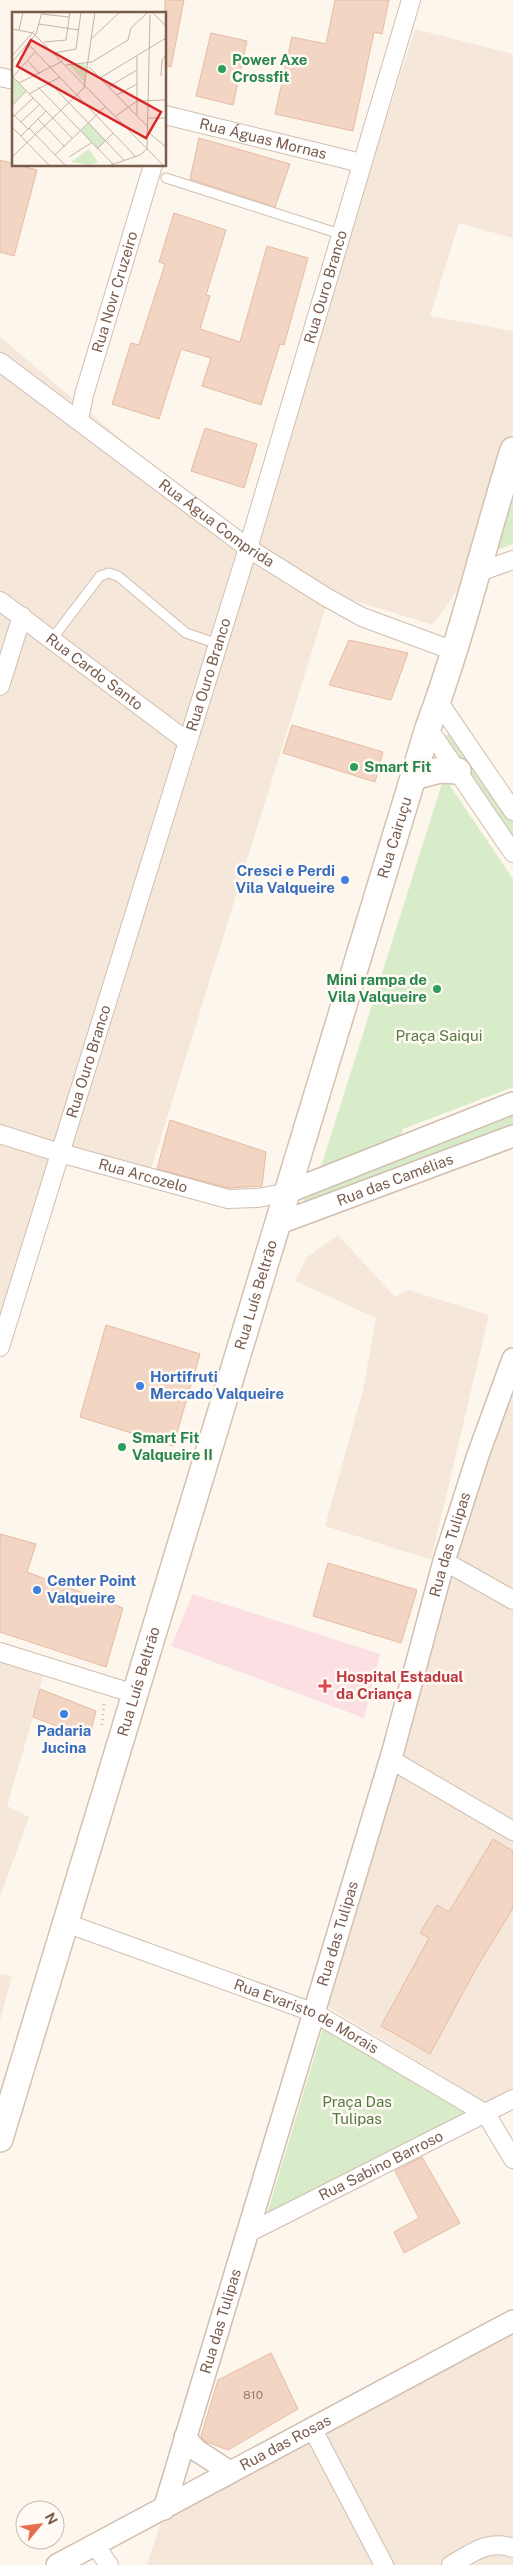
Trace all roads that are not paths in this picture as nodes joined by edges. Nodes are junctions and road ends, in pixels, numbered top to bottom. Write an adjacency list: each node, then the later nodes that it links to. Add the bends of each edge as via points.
1 (411, 0): 3 (street, Rua Ouro Branco)
2 (166, 119): 3 (street, Rua Águas Mornas)
3 (361, 163): 6 (street, Rua Ouro Branco)
4 (153, 166): 8 (street, Rua Novr Cruzeiro)
5 (166, 178): 6 (lane)
6 (340, 234): 10 (street, Rua Ouro Branco)
7 (0, 362): 8 (street, Rua Água Comprida)
8 (79, 420): 10 (street, Rua Água Comprida)
9 (512, 456): 12 (main road, Rua Cairuçu)
10 (248, 548): 16 (street, Rua Ouro Branco); 17 (street, Rua Água Comprida, via 362,617)
11 (513, 560): 12 (street)
12 (479, 572): 17 (main road, Rua Cairuçu)
13 (0, 601): 14 (street, Rua Cardo Santo)
14 (22, 616): 15 (street, Rua Cardo Santo); 18 (street)
15 (52, 639): 16 (lane, via 100,576 108,573 118,576 186,633); 21 (street, Rua Cardo Santo)
16 (218, 644): 21 (street, Rua Ouro Branco)
17 (454, 651): 19 (main road, Rua Cairuçu)
18 (0, 686)
19 (438, 701): 20 (main road, Rua Cairuçu); 24 (street)
20 (428, 728): 22 (street); 23 (main road, Rua Cairuçu)
21 (188, 742): 29 (street, Rua Ouro Branco)
22 (458, 771): 23 (main road, via 440,770); 25 (street)
23 (414, 777): 30 (main road, Rua Cairuçu)
24 (513, 811)
25 (513, 853)
26 (513, 1103): 30 (street, Rua das Camélias)
27 (0, 1134): 29 (street, Rua Arcozelo)
28 (513, 1136): 31 (street, Rua das Camélias)
29 (60, 1153): 30 (street, Rua Arcozelo, via 228,1198 258,1198); 32 (street, Rua Ouro Branco)
30 (288, 1192): 31 (main road, Rua Cairuçu)
31 (277, 1224): 37 (main road, Rua Luís Beltrão)
32 (0, 1347)
33 (513, 1360): 34 (street, Rua das Tulipas)
34 (444, 1561): 35 (street); 38 (street, Rua das Tulipas)
35 (513, 1600)
36 (0, 1652): 37 (street)
37 (135, 1694): 40 (main road, Rua Luís Beltrão)
38 (390, 1759): 39 (street); 41 (street, Rua das Tulipas)
39 (513, 1831)
40 (66, 1923): 41 (street, Rua Evaristo de Morais); 44 (main road, Rua Luís Beltrão)
41 (315, 2013): 43 (street, Rua Evaristo de Morais); 46 (street, Rua das Tulipas)
42 (513, 2099): 43 (street, Rua Sabino Barroso)
43 (486, 2114): 45 (street, Rua Evaristo de Morais); 46 (street, Rua Sabino Barroso)
44 (0, 2139)
45 (513, 2159)
46 (248, 2233): 49 (street, Rua das Tulipas)
47 (513, 2321): 48 (street, Rua das Rosas)
48 (312, 2428): 50 (street, Rua das Rosas); 56 (street)
49 (185, 2437): 50 (street, via 196,2450); 51 (street, Rua das Tulipas)
50 (230, 2472): 51 (street, Rua das Rosas)
51 (164, 2508): 52 (street, Rua das Rosas)
52 (95, 2545): 54 (street, Rua das Rosas); 55 (street)
53 (513, 2548): 57 (street, via 500,2543 481,2548)
54 (57, 2565)
55 (109, 2565)
56 (384, 2565)
57 (450, 2565)

